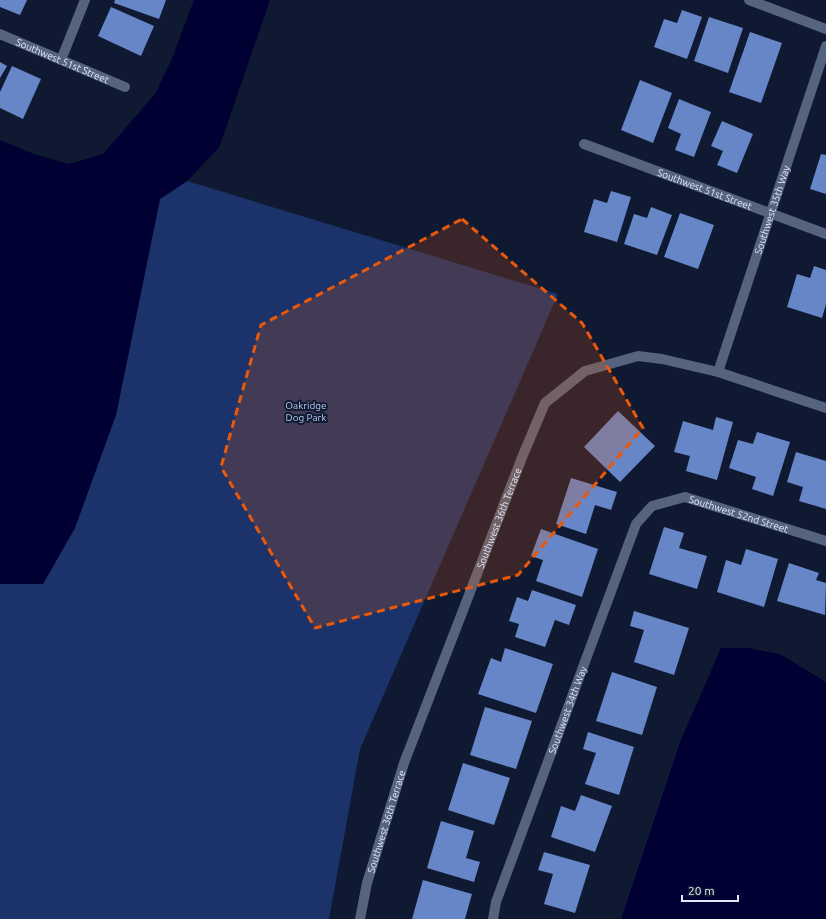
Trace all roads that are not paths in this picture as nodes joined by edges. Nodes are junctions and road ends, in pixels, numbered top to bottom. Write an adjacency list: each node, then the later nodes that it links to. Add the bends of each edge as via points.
1 (85, 0): 6 (street)
2 (750, 0): 3 (street)
3 (826, 29)
4 (0, 34): 6 (street, Southwest 51st Street)
5 (826, 46): 9 (street, Southwest 35th Way)
6 (61, 60): 7 (street, Southwest 51st Street)
7 (125, 87)
8 (584, 144): 9 (street, Southwest 51st Street)
9 (771, 214): 10 (street, Southwest 51st Street); 11 (street, Southwest 35th Way)
10 (826, 234)
11 (718, 372): 12 (street, Southwest 36th Terrace); 15 (street, Southwest 36th Terrace, via 638,356 585,371 546,403 523,454 404,763 367,883)
12 (826, 408)
13 (652, 506): 14 (street, Southwest 52nd Street, via 685,497); 16 (street, Southwest 34th Way, via 636,524 496,902)
14 (826, 541)
15 (360, 919)
16 (493, 919)

